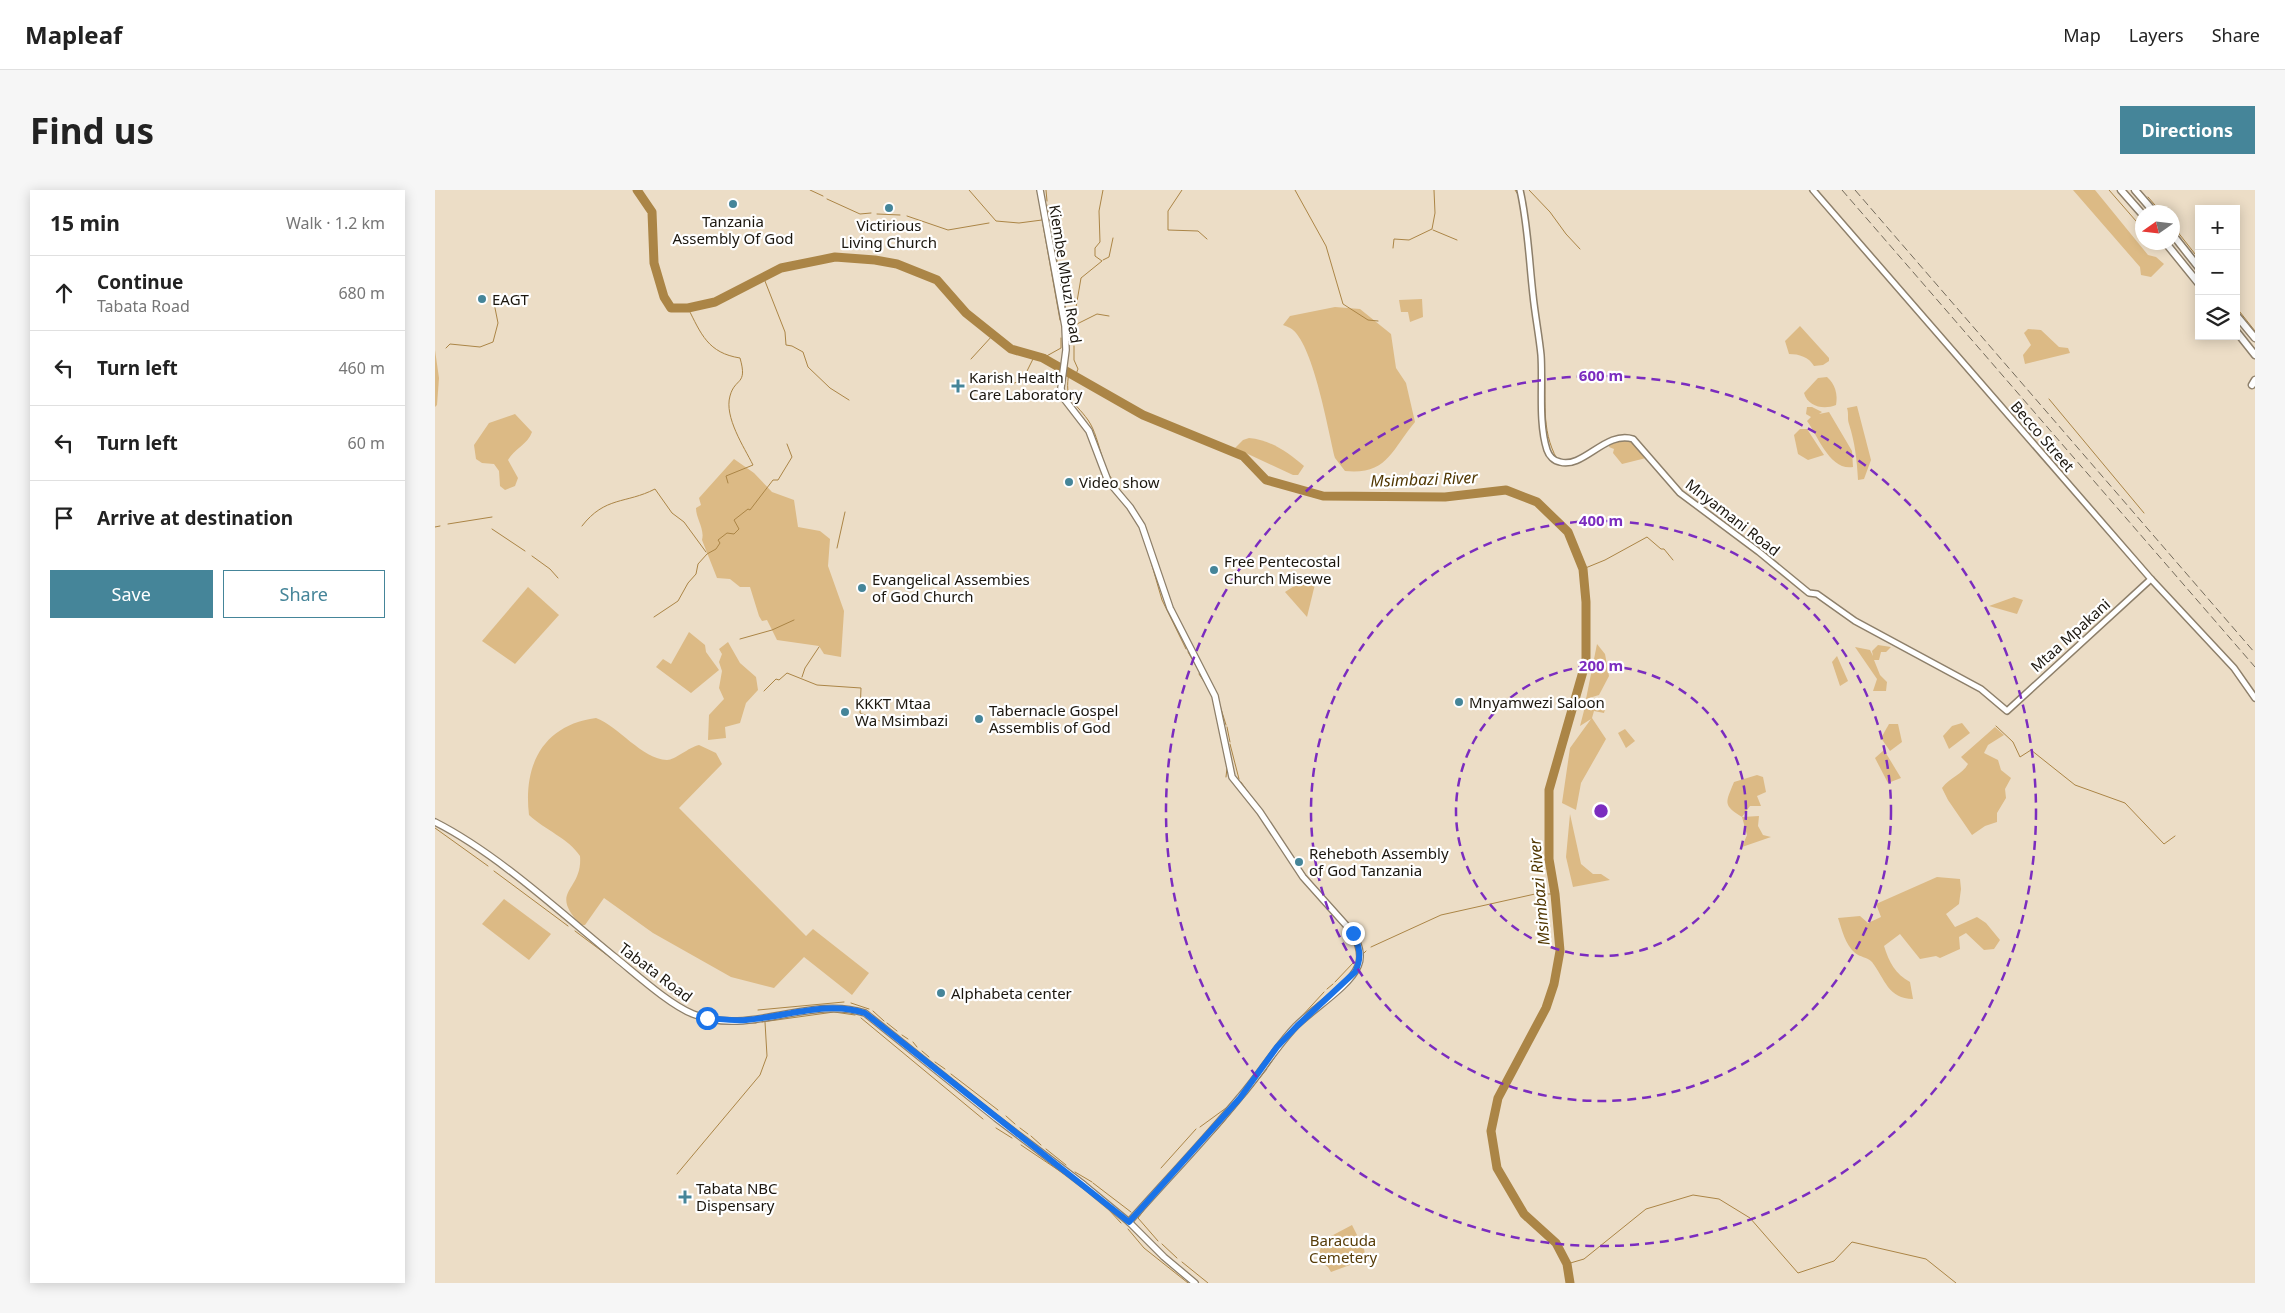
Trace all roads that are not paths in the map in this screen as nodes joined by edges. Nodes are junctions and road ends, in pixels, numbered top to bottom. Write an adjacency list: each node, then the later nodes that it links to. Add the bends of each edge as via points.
1 (1040, 190): 20 (main road, Kiembe Mbuzi Road, via 1065,326 1062,396 1089,431 1108,481 1142,526 1170,608 1215,696 1232,777 1260,812 1303,877 1353,933 1360,955 1359,964 1349,979 1290,1033 1240,1098)
2 (1520, 190): 18 (street, Mnyamani Road, via 1541,355 1544,428 1549,455 1559,462 1572,462 1616,439 1633,439 1680,493 1809,593 1817,594 1855,621 1981,689)
3 (1813, 190): 16 (street, Becco Street)
4 (2121, 190): 7 (highway)
5 (2135, 190): 6 (highway)
6 (2148, 205)
7 (2135, 206)
8 (2180, 244): 10 (highway)
9 (2171, 250): 11 (highway)
10 (2195, 263)
11 (2195, 279)
12 (2240, 320): 14 (highway)
13 (2240, 336): 15 (highway)
14 (2255, 338)
15 (2255, 355)
16 (2151, 579): 17 (street, Becco Street, via 2234,668); 18 (street, Mtaa Mpakani)
17 (2255, 698)
18 (2007, 711)
19 (435, 822): 20 (main road, Tabata Road, via 497,862 626,966 693,1015 744,1020 834,1007 865,1013)
20 (1129, 1222): 21 (main road, Tabata Road)
21 (1195, 1283)

